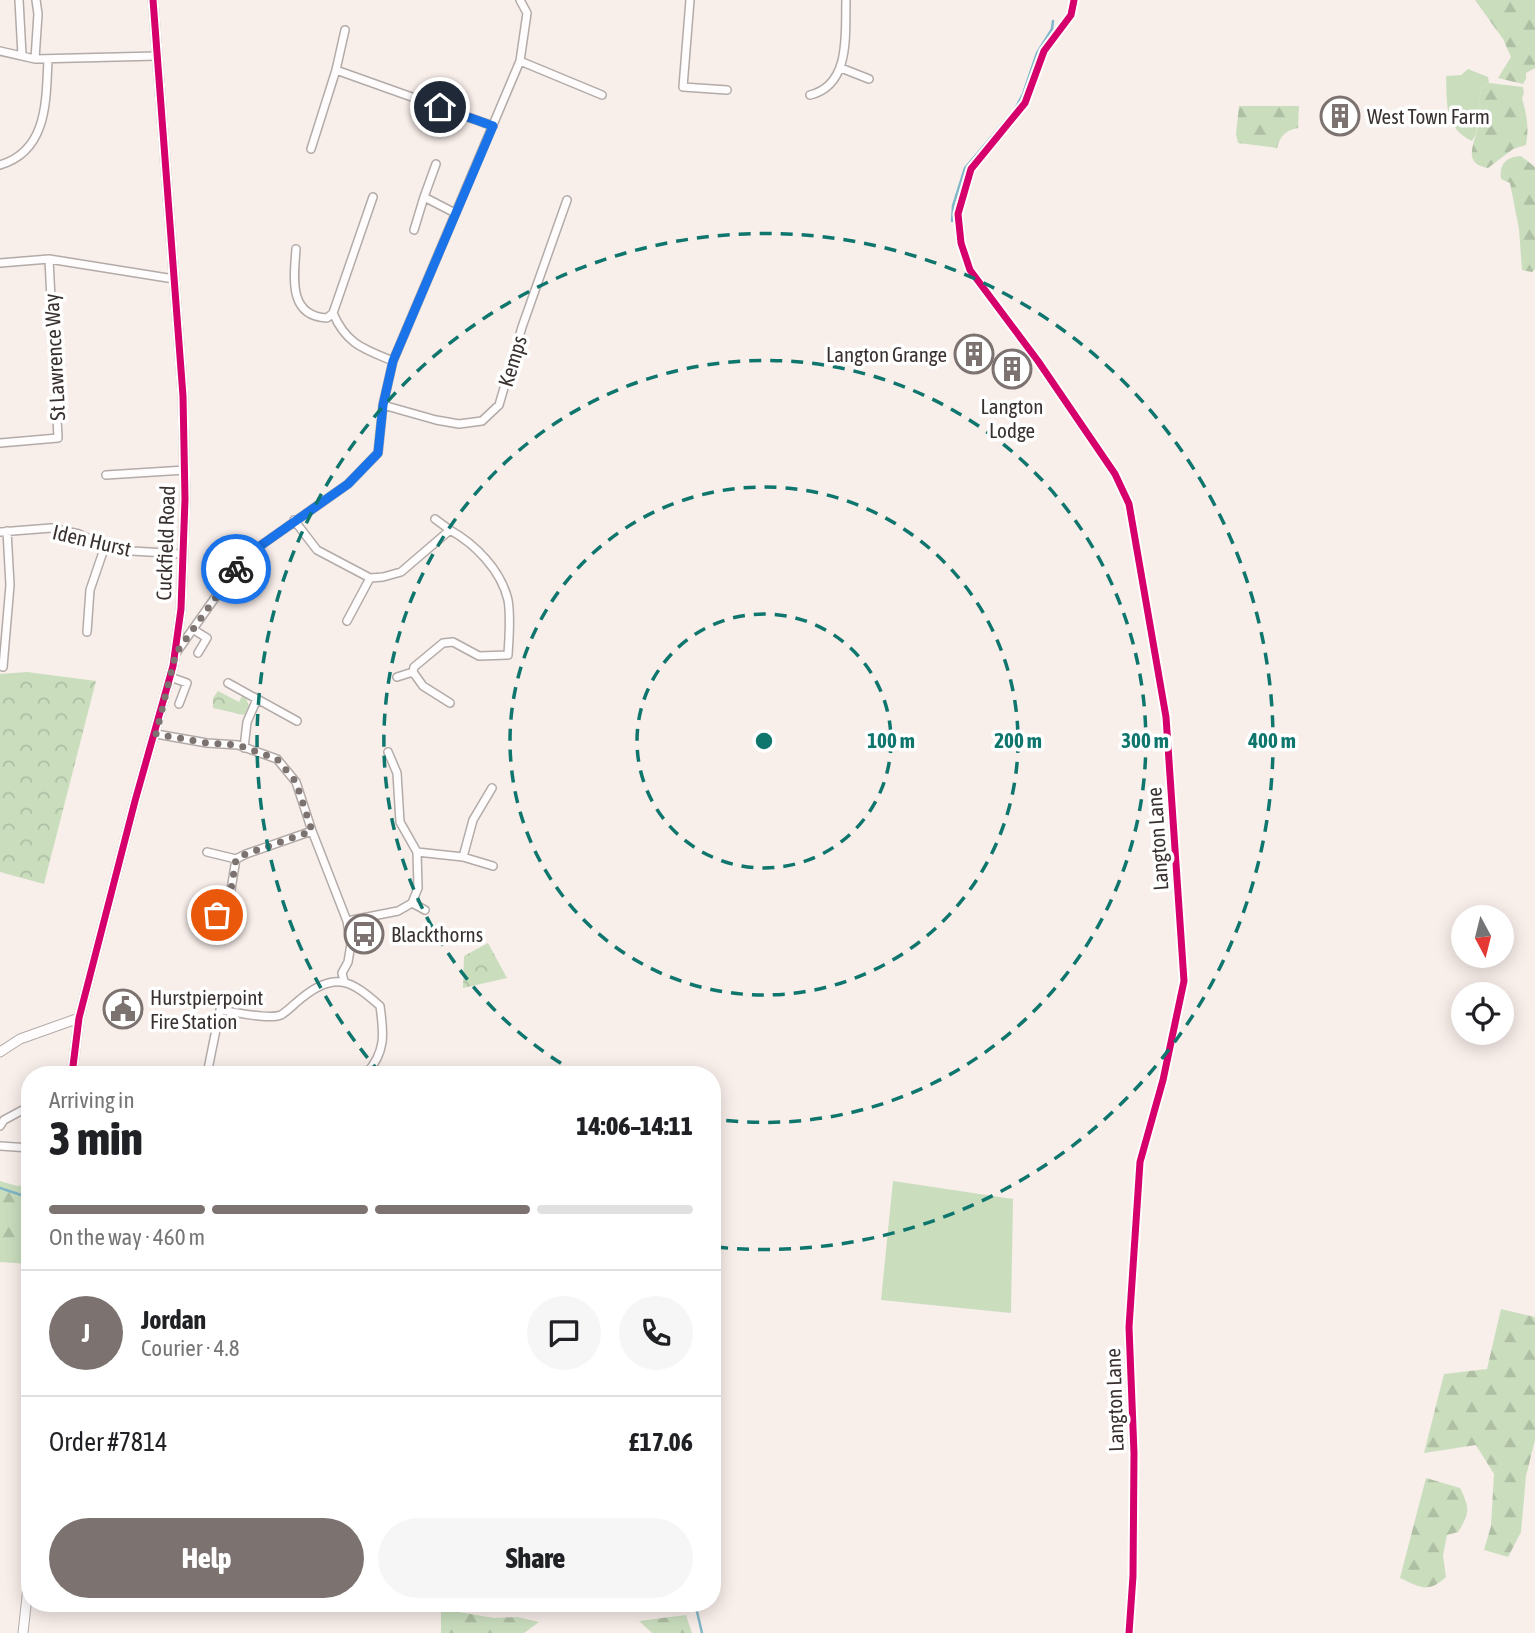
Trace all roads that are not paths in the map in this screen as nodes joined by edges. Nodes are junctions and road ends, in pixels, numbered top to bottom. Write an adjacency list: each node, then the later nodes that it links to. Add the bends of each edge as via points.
1 (19, 0): 10 (street)
2 (36, 0): 12 (street)
3 (153, 0): 11 (street, Cuckfield Road)
4 (520, 0): 14 (street, via 527,13)
5 (690, 0): 18 (street, via 683,87)
6 (846, 0): 15 (street)
7 (1074, 0): 91 (street, Langton Lane, via 1071,15 1044,51 1025,103 971,169 958,214 970,270 1115,474 1129,504 1166,717 1184,981 1164,1080 1140,1162 1129,1327 1133,1577)
8 (345, 30): 16 (street)
9 (0, 51): 10 (street)
10 (22, 55): 12 (street)
11 (157, 56): 13 (street); 33 (street, Cuckfield Road)
12 (35, 59): 13 (street)
13 (48, 59): 24 (street, via 36,140 27,151)
14 (520, 61): 19 (street); 21 (street)
15 (841, 68): 17 (street); 20 (street, via 832,85)
16 (336, 70): 21 (street); 22 (street)
17 (869, 79)
18 (727, 90)
19 (602, 95)
20 (810, 95)
21 (493, 126): 28 (street)
22 (311, 149)
23 (436, 164): 26 (street)
24 (0, 165)
25 (373, 197): 34 (street)
26 (425, 197): 28 (street); 29 (street)
27 (567, 200): 36 (street, Kemps, via 499,405 482,421 459,424)
28 (455, 213): 35 (street)
29 (414, 230)
30 (296, 249): 34 (street, via 293,286 307,314 327,318)
31 (49, 259): 32 (street); 33 (street); 37 (street, St Lawrence Way, via 58,438)
32 (0, 263)
33 (174, 279): 38 (street, Cuckfield Road)
34 (333, 313): 35 (street, via 340,329 358,347)
35 (393, 361): 36 (street)
36 (383, 405): 41 (street, via 378,453 348,484)
37 (0, 443)
38 (185, 470): 39 (street); 45 (street, Cuckfield Road)
39 (106, 475)
40 (435, 519): 42 (street)
41 (294, 520): 46 (street, via 317,550); 48 (street, via 243,558)
42 (450, 530): 46 (street, via 401,572); 52 (street, via 480,552 504,589 509,607)
43 (3, 532): 44 (street, Iden Hurst, via 51,528); 54 (street, via 10,585)
44 (105, 546): 45 (street, Iden Hurst); 49 (street, via 90,590)
45 (184, 554): 50 (street, Cuckfield Road)
46 (370, 578): 47 (street)
47 (347, 621)
48 (194, 630): 50 (street); 51 (street, via 206,638)
49 (87, 632)
50 (176, 653): 56 (street, Cuckfield Road)
51 (198, 653)
52 (509, 655): 53 (street); 55 (street, via 479,656 453,642 443,643)
53 (509, 664)
54 (4, 667)
55 (413, 672): 57 (street); 60 (street, via 419,683)
56 (170, 677): 61 (street, via 187,683); 63 (street, Cuckfield Road)
57 (397, 677)
58 (228, 683): 59 (street)
59 (257, 699): 62 (street); 64 (street, via 247,722)
60 (449, 699)
61 (179, 704)
62 (297, 722)
63 (156, 734): 64 (street); 80 (street, Cuckfield Road)
64 (244, 748): 67 (street, via 277,759 296,782)
65 (388, 752): 69 (street, via 397,773 400,822)
66 (492, 788): 70 (street, via 473,820)
67 (312, 831): 71 (street); 78 (street)
68 (207, 852): 71 (street)
69 (417, 852): 70 (street); 73 (street, via 418,888)
70 (463, 857): 72 (street)
71 (236, 859): 75 (street)
72 (493, 866)
73 (412, 903): 74 (street); 78 (street, via 398,911)
74 (425, 910)
75 (227, 914): 76 (street); 77 (street)
76 (217, 915)
77 (236, 918)
78 (347, 921): 79 (street, via 351,944)
79 (344, 981): 83 (street, via 313,989 281,1015 220,1010); 84 (street, via 380,1006 384,1035)
80 (79, 1018): 81 (street); 82 (street, Cuckfield Road)
81 (0, 1052)
82 (73, 1066)
83 (209, 1066)
84 (373, 1066)
85 (21, 1111): 86 (street)
86 (0, 1126)
87 (0, 1146): 88 (street)
88 (21, 1147)
89 (25, 1612): 90 (street)
90 (23, 1633)
91 (1129, 1633)

